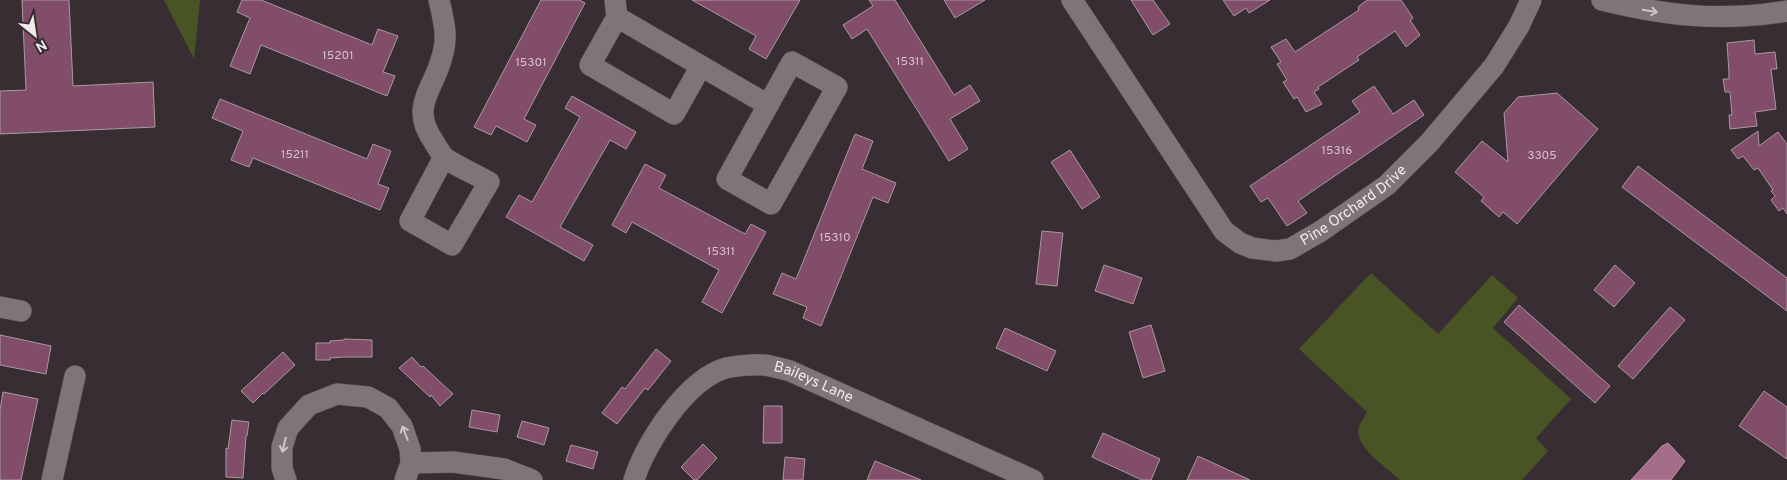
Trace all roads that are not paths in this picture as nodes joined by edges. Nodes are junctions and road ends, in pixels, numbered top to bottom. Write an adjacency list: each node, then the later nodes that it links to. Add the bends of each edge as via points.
1 (439, 0): 9 (street, via 445,27 444,52 421,113 430,137)
2 (1072, 0): 3 (street, Pine Orchard Drive, via 1224,230 1240,243 1276,252 1290,249 1321,231 1387,185 1429,143 1494,66)
3 (1531, 0)
4 (1602, 0): 6 (street, one-way to 6, via 1699,17 1740,17)
5 (616, 8): 7 (street); 7 (street, via 590,65 674,114)
6 (1787, 11)
7 (701, 66): 8 (street)
8 (768, 105): 8 (street, via 727,179 771,204 837,87 792,62)
9 (444, 157)
10 (0, 307): 11 (street)
11 (21, 311)
12 (75, 376): 14 (street)
13 (408, 472): 15 (street, one-way to 15, via 410,448 402,426 388,408 368,397 337,394 309,405 288,428 282,448); 16 (street, via 453,462 504,469)
14 (52, 480)
15 (286, 480)
16 (532, 480)
17 (634, 480): 18 (street, Baileys Lane, via 638,466 665,421 701,380 726,368 764,365 790,371)
18 (1033, 480)

